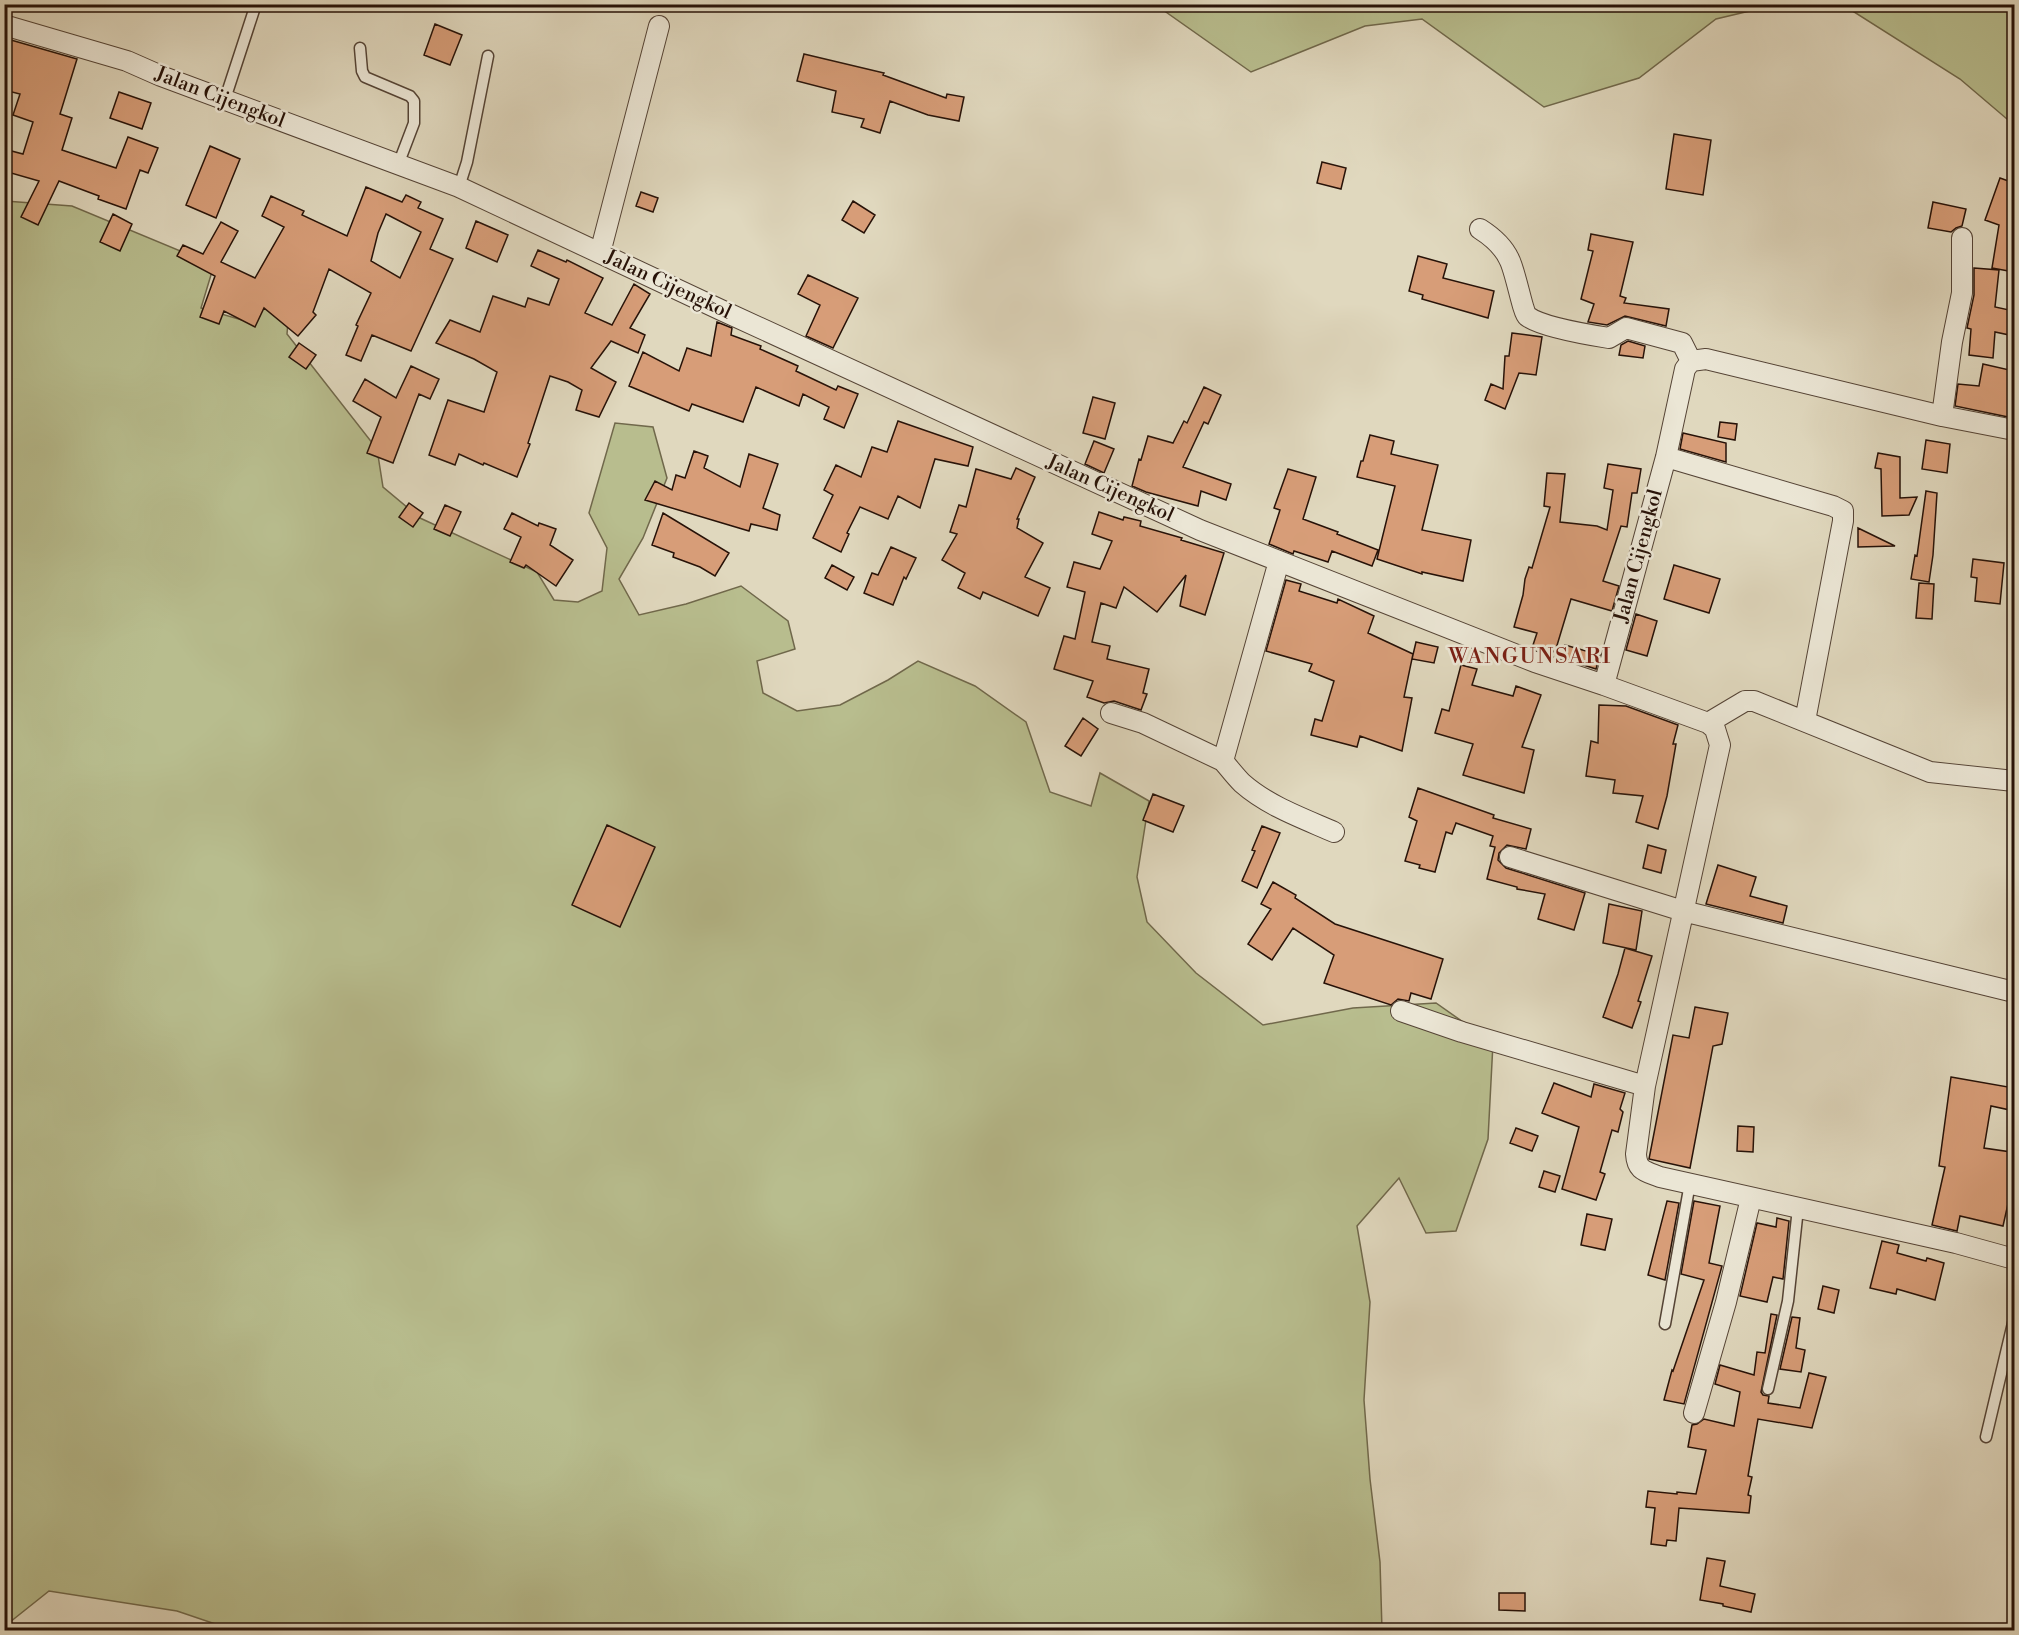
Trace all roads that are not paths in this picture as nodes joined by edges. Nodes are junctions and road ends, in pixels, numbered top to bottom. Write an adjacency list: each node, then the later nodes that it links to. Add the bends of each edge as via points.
1 (256, 4): 6 (lane)
2 (4, 25): 6 (street, Jalan Cijengkol, via 127,62)
3 (659, 26): 11 (street)
4 (360, 48): 7 (lane, via 365,77 414,101 414,123)
5 (488, 56): 8 (lane)
6 (225, 99): 7 (street, Jalan Cijengkol)
7 (398, 165): 8 (street, Jalan Cijengkol)
8 (459, 187): 11 (street, Jalan Cijengkol)
9 (1479, 229): 12 (street, via 1509,259 1528,317 1609,338 1626,328 1682,344)
10 (1962, 238): 13 (street, via 1962,293)
11 (600, 253): 16 (street, Jalan Cijengkol, via 1200,530)
12 (1690, 361): 13 (street, via 1706,359); 15 (street, Jalan Cijengkol)
13 (1942, 416): 14 (street)
14 (2014, 430)
15 (1666, 457): 17 (street, Jalan Cijengkol); 19 (street, via 1843,512)
16 (1279, 561): 17 (street, Jalan Cijengkol, via 1535,662); 21 (street)
17 (1604, 685): 20 (street)
18 (1111, 713): 21 (street, via 1143,723)
19 (1805, 721): 20 (street, via 1745,701); 22 (street, via 1930,772)
20 (1708, 723): 25 (street, via 1715,729 1720,745)
21 (1223, 761): 23 (street, via 1240,782 1262,799)
22 (2014, 781)
23 (1334, 832)
24 (1510, 857): 25 (street)
25 (1683, 911): 26 (street); 28 (street)
26 (2014, 992)
27 (1401, 1011): 28 (street)
28 (1645, 1086): 29 (street, via 1637,1163 1649,1173)
29 (1690, 1183): 30 (street); 34 (lane)
30 (1751, 1198): 31 (street); 36 (street)
31 (1798, 1208): 32 (street); 35 (lane, via 1788,1301)
32 (2014, 1259)
33 (2014, 1319): 37 (lane)
34 (1665, 1324)
35 (1768, 1389)
36 (1694, 1413)
37 (1986, 1437)

